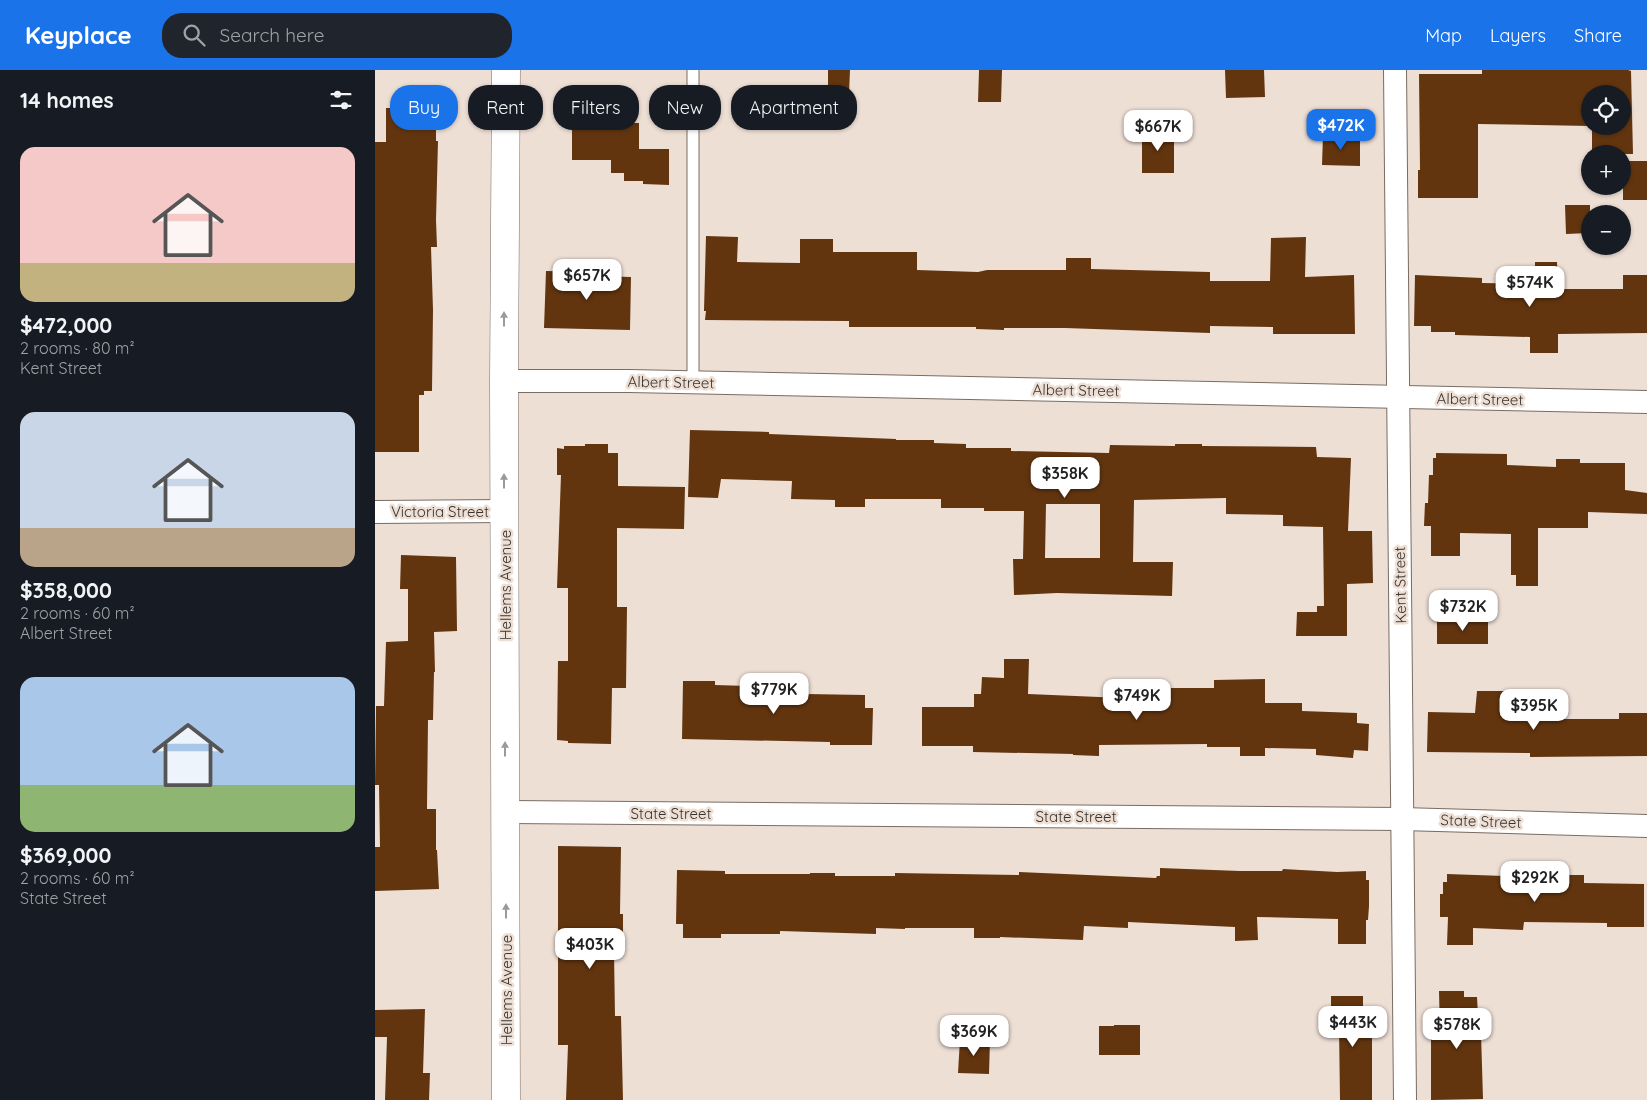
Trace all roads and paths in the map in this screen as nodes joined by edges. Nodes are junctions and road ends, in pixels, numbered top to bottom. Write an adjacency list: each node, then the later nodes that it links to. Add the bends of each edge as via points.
1 (505, 70): 4 (street, Hellems Avenue, one-way to 1)
2 (693, 70): 5 (lane)
3 (1395, 70): 6 (street, Kent Street)
4 (504, 381): 5 (street, Albert Street); 8 (street, Hellems Avenue, one-way to 4)
5 (693, 384): 6 (street, Albert Street)
6 (1398, 397): 7 (street, Albert Street); 11 (street, Kent Street)
7 (1647, 402)
8 (504, 511): 9 (street, Victoria Street); 10 (street, Hellems Avenue, one-way to 8)
9 (375, 512)
10 (505, 812): 11 (street, State Street); 13 (street, Hellems Avenue, one-way to 10)
11 (1402, 819): 12 (street, State Street); 14 (street, Kent Street)
12 (1647, 826)
13 (506, 1100)
14 (1405, 1100)

